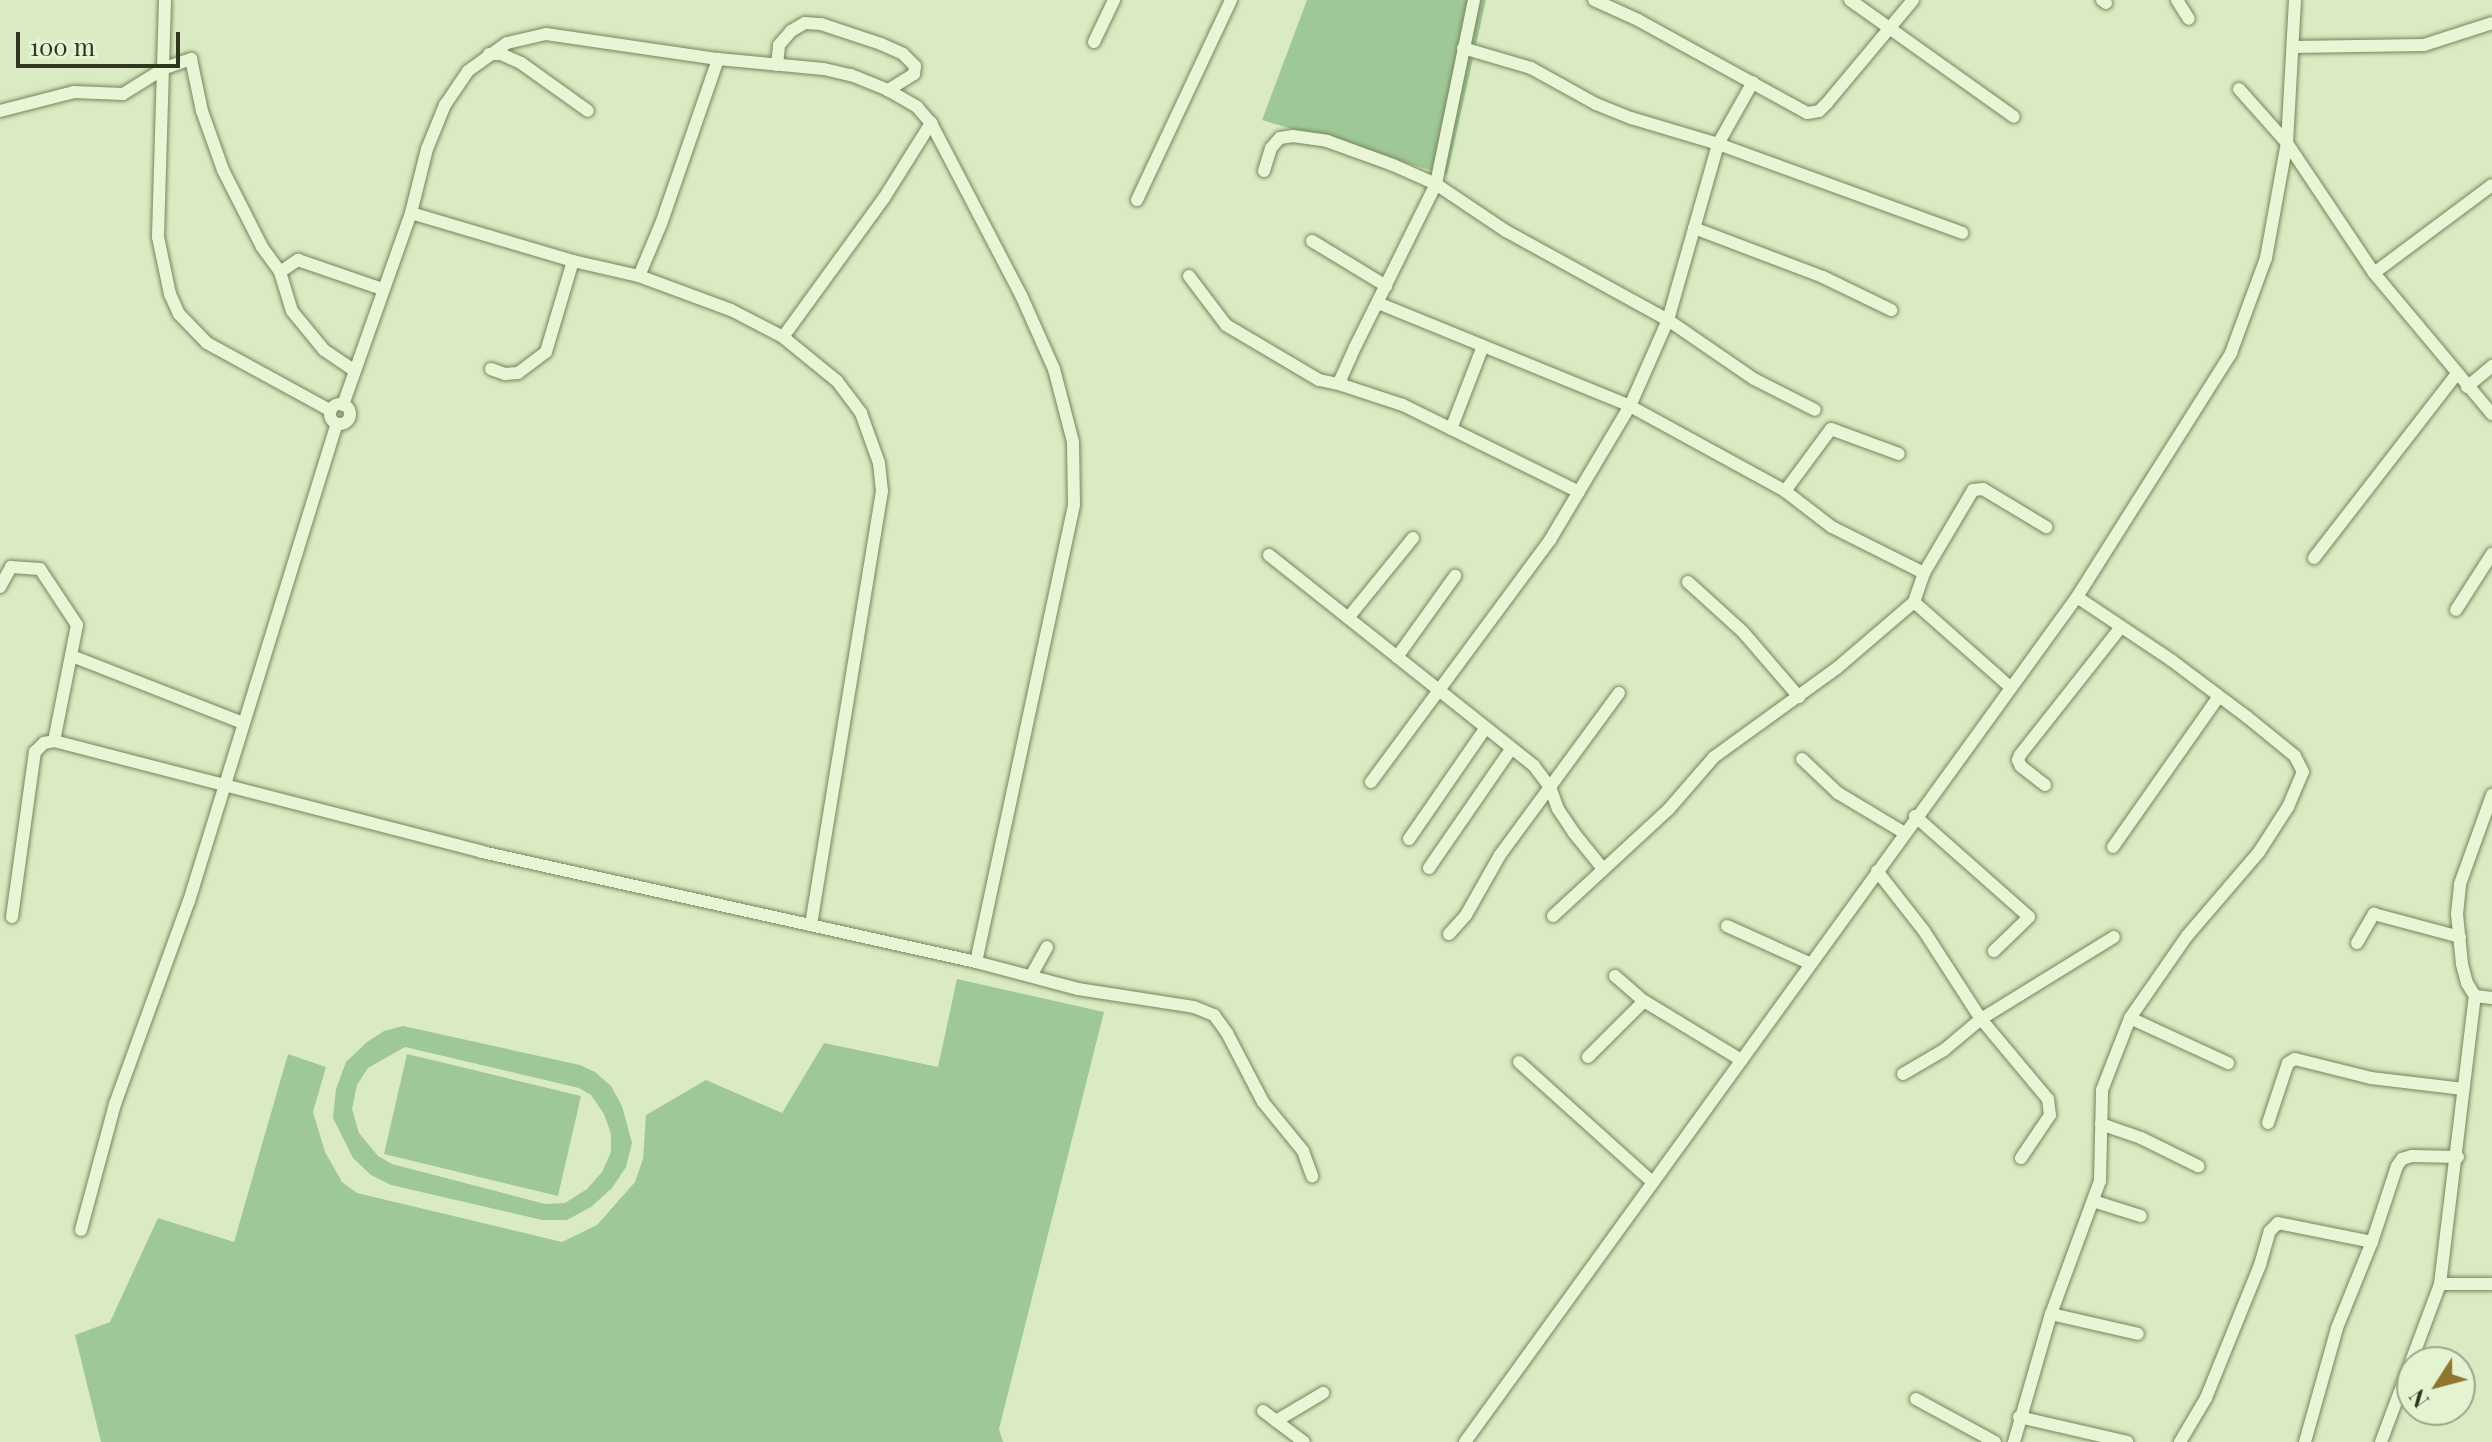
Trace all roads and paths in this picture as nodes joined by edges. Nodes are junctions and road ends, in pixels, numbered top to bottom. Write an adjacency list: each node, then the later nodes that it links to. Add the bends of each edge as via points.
1 (165, 0): 19 (street)
2 (1114, 0): 13 (street)
3 (1231, 0): 32 (street)
4 (1474, 0): 15 (street)
5 (1594, 0): 20 (street)
6 (1850, 0): 12 (street)
7 (1913, 0): 12 (street)
8 (2177, 0): 10 (street)
9 (2295, 0): 14 (street)
10 (2189, 19)
11 (2492, 23): 14 (street, via 2424,45)
12 (1889, 31): 20 (street, via 1819,111 1807,113); 25 (street)
13 (1094, 42)
14 (2293, 47): 27 (street)
15 (1463, 48): 28 (street, via 1531,68 1631,118); 30 (street)
16 (487, 54): 17 (street, via 546,34); 24 (street, via 521,63); 33 (street, via 445,105)
17 (718, 59): 18 (street); 40 (street)
18 (777, 65): 22 (street, via 851,75); 22 (street, via 779,45 791,31 805,23 821,24 903,54 915,66 914,74)
19 (165, 68): 23 (street, via 123,94 74,92); 38 (street, via 191,59 223,170); 57 (street, via 158,237 179,314 207,343)
20 (1753, 82): 28 (street)
21 (2239, 89): 27 (street)
22 (888, 90): 26 (street, via 917,107)
23 (0, 111)
24 (588, 111)
25 (2014, 117)
26 (931, 123): 47 (street, via 884,198); 112 (street, via 1054,369 1069,420 1075,484)
27 (2287, 143): 39 (street); 72 (street, via 2266,258 2231,353)
28 (1718, 144): 34 (street); 35 (street)
29 (1264, 171): 30 (street, via 1271,148 1280,138 1293,136 1327,141)
30 (1436, 184): 42 (street); 46 (street, via 1506,231)
31 (2492, 185): 39 (street)
32 (1137, 200)
33 (411, 213): 37 (street); 43 (street)
34 (1694, 228): 45 (street, via 1823,277); 46 (street)
35 (1962, 233)
36 (1312, 241): 42 (street)
37 (573, 261): 40 (street); 50 (street, via 546,352 518,373)
38 (280, 272): 43 (street, via 298,260); 51 (street, via 292,311 324,350)
39 (2374, 273): 52 (street)
40 (639, 276): 47 (street, via 731,310)
41 (1189, 276): 53 (street, via 1226,325 1319,380)
42 (1386, 286): 44 (street)
43 (382, 289): 51 (street)
44 (1378, 303): 48 (street); 53 (street)
45 (1891, 310)
46 (1668, 320): 55 (street); 56 (street, via 1754,379)
47 (783, 337): 104 (street, via 837,381 861,413 879,463 882,491)
48 (1483, 346): 55 (street); 59 (street)
49 (2492, 366): 54 (street)
50 (491, 369)
51 (355, 371): 57 (street)
52 (2456, 375): 54 (street); 67 (street)
53 (1342, 385): 59 (street, via 1403,405)
54 (2467, 387): 58 (street)
55 (1630, 406): 61 (street); 62 (street)
56 (1815, 410)
57 (337, 413): 84 (street)
58 (2492, 414)
59 (1451, 429): 62 (street)
60 (1899, 454): 61 (street, via 1831,429)
61 (1785, 491): 68 (street, via 1832,527)
62 (1579, 492): 80 (street)
63 (2046, 527): 68 (street, via 1978,488)
64 (1413, 538): 75 (street)
65 (2492, 554): 74 (street)
66 (1269, 555): 75 (street)
67 (2314, 558)
68 (1924, 573): 73 (street)
69 (1455, 576): 78 (street)
70 (1688, 582): 83 (street, via 1743,632)
71 (0, 587): 77 (street, via 11,567 40,569 77,625)
72 (2077, 597): 76 (street); 79 (street)
73 (1914, 602): 79 (street); 83 (street)
74 (2456, 610)
75 (1348, 618): 78 (street)
76 (2121, 627): 82 (street); 91 (street, via 2018,760)
77 (72, 656): 84 (street); 86 (street)
78 (1397, 657): 80 (street)
79 (2009, 686): 94 (street)
80 (1440, 693): 85 (street); 89 (street)
81 (1619, 693): 92 (street)
82 (2219, 696): 98 (street); 119 (street, via 2295,756 2301,764 2301,782 2259,852 2187,936)
83 (1799, 697): 100 (street, via 1714,757 1668,810)
84 (243, 723): 90 (street)
85 (1485, 729): 87 (street); 97 (street)
86 (54, 741): 90 (street); 103 (street, via 35,752)
87 (1511, 749): 92 (street); 99 (street)
88 (1802, 759): 96 (street, via 1838,793)
89 (1371, 782)
90 (224, 783): 104 (street, via 482,852); 136 (street, via 189,901 115,1104)
91 (2045, 785)
92 (1550, 787): 100 (street, via 1566,821); 106 (street)
93 (2492, 795): 95 (street)
94 (1915, 816): 96 (street); 111 (street, via 2029,917)
95 (2488, 817): 108 (street, via 2460,884)
96 (1903, 832): 101 (street)
97 (1409, 839)
98 (2113, 847)
99 (1429, 868)
100 (1603, 869): 102 (street)
101 (1877, 871): 113 (street); 120 (street)
102 (1553, 916)
103 (12, 917)
104 (811, 925): 112 (street)
105 (1727, 926): 113 (street)
106 (1449, 934)
107 (2114, 937): 120 (street)
108 (2460, 937): 109 (street, via 2374,914); 116 (street, via 2467,983)
109 (2357, 943)
110 (1047, 947): 114 (street)
111 (1994, 951)
112 (976, 962): 114 (street)
113 (1809, 963): 122 (street)
114 (1031, 976): 132 (street, via 1214,1015 1263,1102 1303,1151)
115 (1615, 976): 118 (street)
116 (2475, 996): 117 (street); 126 (street)
117 (2492, 998)
118 (1644, 1001): 121 (street); 122 (street)
119 (2130, 1018): 124 (street); 128 (street, via 2102,1090)
120 (1981, 1019): 125 (street, via 1944,1050); 130 (street, via 2051,1108)
121 (1588, 1057)
122 (1741, 1060): 133 (street)
123 (1519, 1062): 133 (street)
124 (2228, 1063)
125 (1903, 1074)
126 (2463, 1089): 127 (street, via 2371,1078 2295,1059 2288,1063); 129 (street)
127 (2268, 1123)
128 (2101, 1124): 131 (street); 134 (street, via 2100,1181)
129 (2458, 1157): 137 (street, via 2402,1159); 138 (street)
130 (2021, 1158)
131 (2198, 1166)
132 (1312, 1176)
133 (1651, 1181): 149 (street)
134 (2093, 1201): 135 (street); 140 (street)
135 (2141, 1216)
136 (81, 1230)
137 (2372, 1242): 153 (street, via 2278,1223 2270,1231 2206,1398); 154 (street, via 2337,1328)
138 (2440, 1284): 139 (street); 155 (street)
139 (2492, 1284)
140 (2051, 1314): 141 (street); 145 (street)
141 (2138, 1334)
142 (1323, 1393): 146 (street)
143 (1916, 1399): 150 (street)
144 (1263, 1411): 146 (street)
145 (2019, 1417): 151 (street); 152 (street)
146 (1276, 1421): 147 (street)
147 (1289, 1438): 148 (street)
148 (1304, 1442)
149 (1465, 1442)
150 (1995, 1442)
151 (2014, 1442)
152 (2127, 1442)
153 (2180, 1442)
154 (2305, 1442)
155 (2381, 1442)

